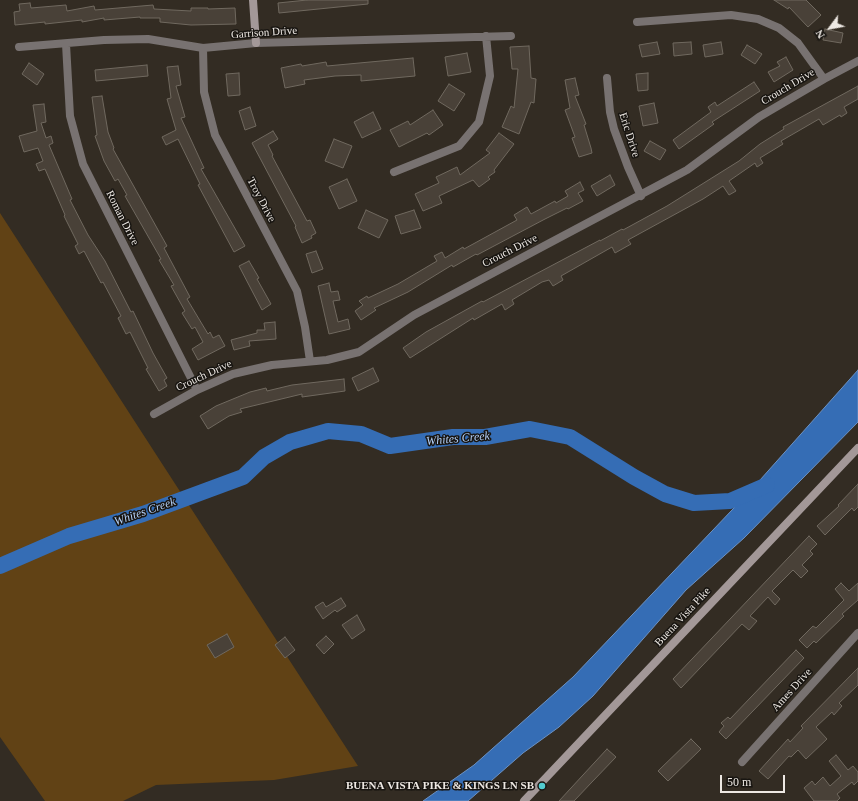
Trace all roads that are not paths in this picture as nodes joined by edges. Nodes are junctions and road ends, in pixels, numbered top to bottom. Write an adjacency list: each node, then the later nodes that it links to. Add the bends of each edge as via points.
1 (253, 0): 5 (main road)
2 (636, 22): 11 (street, via 731,15 758,18 779,28 798,43)
3 (486, 36): 4 (street, Garrison Drive); 5 (street, Garrison Drive); 12 (street, via 490,76 479,122 459,146)
4 (511, 36)
5 (256, 43): 8 (street, Garrison Drive)
6 (66, 44): 7 (street, Garrison Drive); 8 (street, Garrison Drive, via 148,39); 15 (street, Roman Drive, via 70,116 83,164)
7 (19, 47)
8 (203, 48): 14 (street, Troy Drive, via 204,92 215,135 296,291)
9 (858, 61): 11 (street, Crouch Drive)
10 (608, 78): 13 (street, Eric Drive, via 614,129)
11 (824, 79): 13 (street, Crouch Drive, via 759,117 687,170)
12 (394, 172)
13 (641, 196): 14 (street, Crouch Drive, via 414,315 359,352)
14 (310, 361): 15 (street, Crouch Drive, via 249,369)
15 (197, 390): 16 (street, Crouch Drive)
16 (154, 414)
17 (858, 448): 20 (main road, Buena Vista Pike)
18 (858, 633): 19 (street, Ames Drive)
19 (742, 762)
20 (524, 801)

